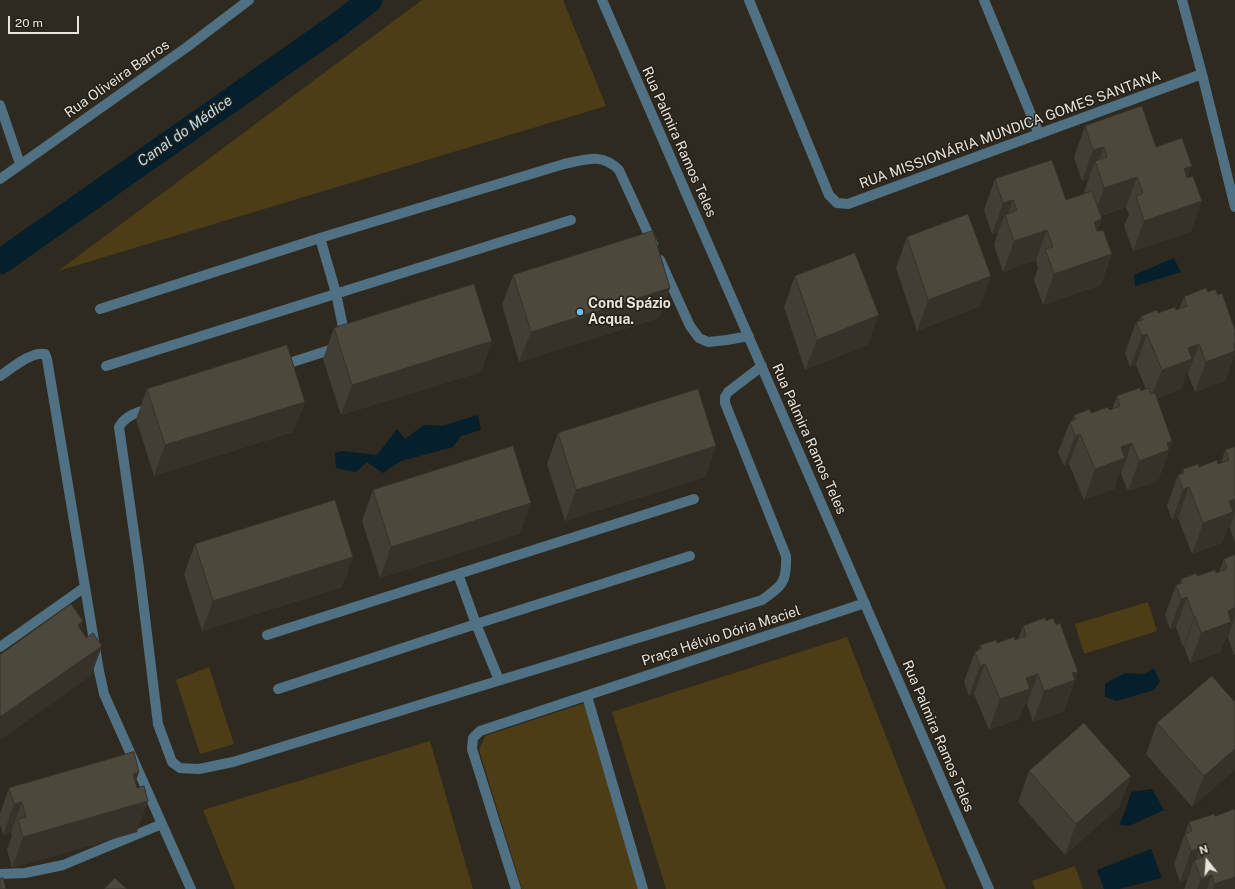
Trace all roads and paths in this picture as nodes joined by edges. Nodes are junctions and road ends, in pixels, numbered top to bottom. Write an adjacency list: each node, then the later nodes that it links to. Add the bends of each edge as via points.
1 (249, 0): 9 (street, Rua Oliveira Barros, via 187,47)
2 (602, 0): 16 (street, Rua Palmira Ramos Teles)
3 (749, 0): 8 (street, RUA MISSIONÁRIA MUNDICA GOMES SANTANA, via 829,195 837,203 848,204)
4 (984, 0): 8 (street)
5 (1182, 0): 6 (street)
6 (1202, 74): 8 (street, RUA MISSIONÁRIA MUNDICA GOMES SANTANA); 11 (street)
7 (0, 105): 9 (street)
8 (1039, 134)
9 (20, 164): 10 (street, Rua Oliveira Barros)
10 (0, 179)
11 (1235, 207)
12 (570, 220): 14 (street)
13 (320, 238): 14 (street); 15 (street); 16 (street, via 564,164 596,158 611,161 619,170 690,326 699,338 708,342)
14 (336, 293): 17 (street); 19 (street, via 345,337 342,343 336,348)
15 (100, 309)
16 (749, 336): 18 (street, Rua Palmira Ramos Teles)
17 (106, 366)
18 (762, 366): 26 (street, Rua Palmira Ramos Teles); 30 (street, via 728,392 725,403 786,556 786,574 779,588 762,600)
19 (269, 369)
20 (0, 376): 25 (street, via 28,357 45,354)
21 (157, 406): 30 (street, via 135,413 123,420 119,427 158,724 172,762 180,768 199,769 233,762)
22 (694, 499): 24 (street)
23 (690, 556): 27 (street)
24 (458, 574): 27 (street); 28 (street)
25 (85, 587): 29 (street); 33 (street, via 104,694)
26 (865, 603): 32 (street, Praça Hélvio Dória Maciel); 38 (street, Rua Palmira Ramos Teles)
27 (476, 624): 30 (street); 31 (street)
28 (267, 635)
29 (0, 646)
30 (499, 680)
31 (278, 689)
32 (587, 696): 36 (street, Praça Hélvio Dória Maciel, via 480,731 473,738 472,749); 37 (street)
33 (162, 824): 34 (street, via 63,865); 35 (street)
34 (0, 874)
35 (191, 889)
36 (516, 889)
37 (643, 889)
38 (989, 889)

